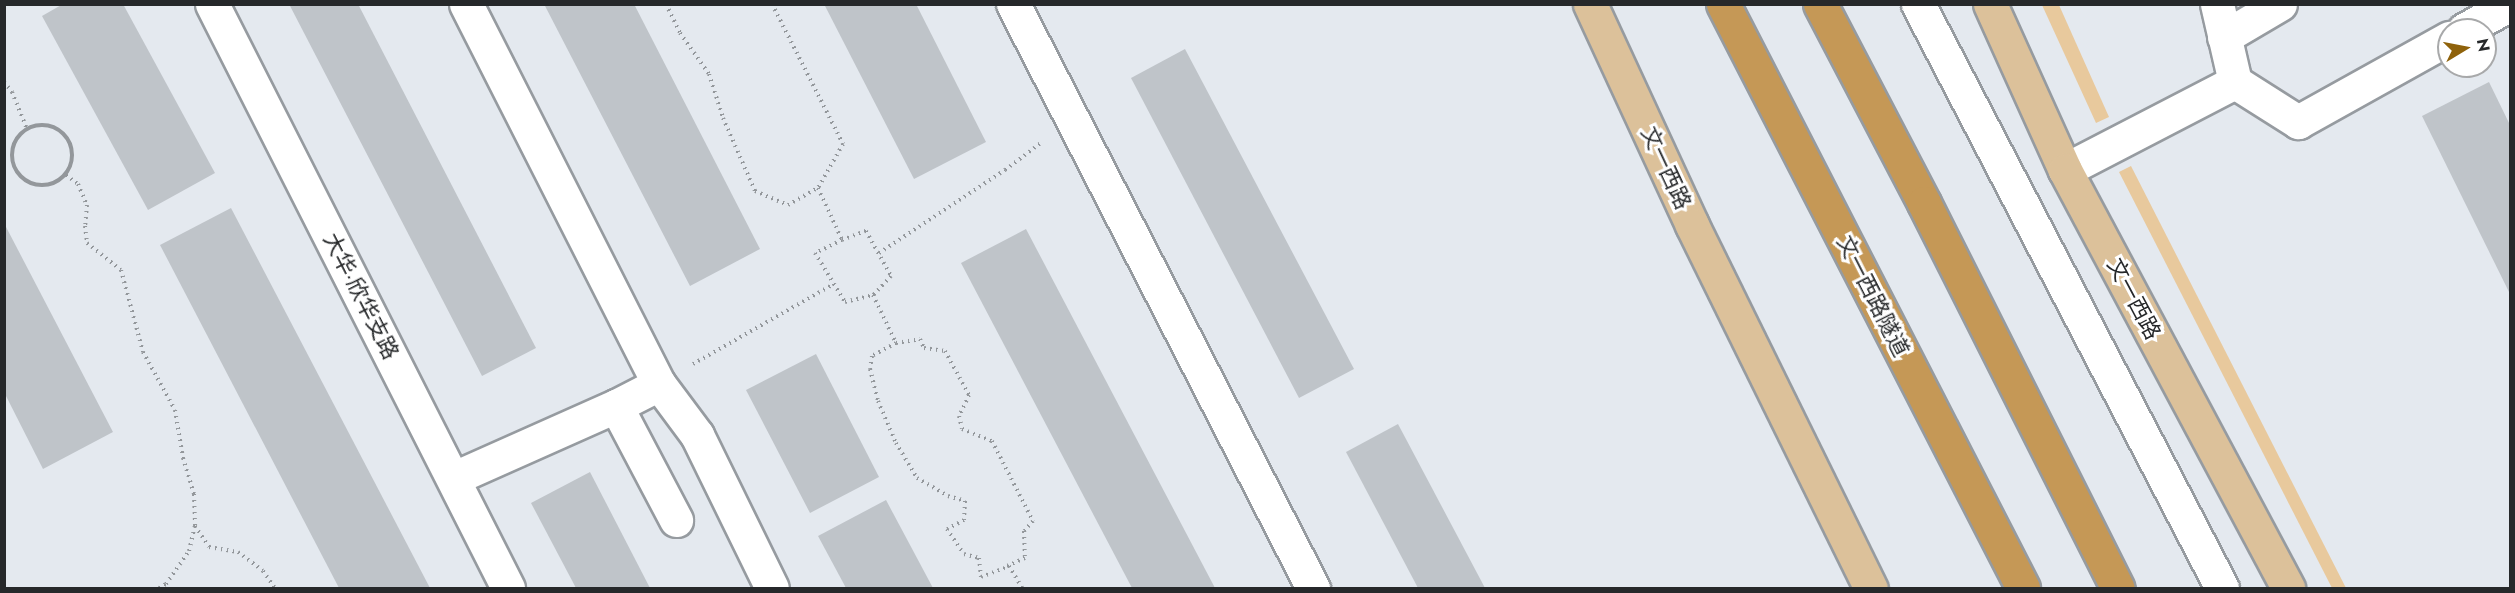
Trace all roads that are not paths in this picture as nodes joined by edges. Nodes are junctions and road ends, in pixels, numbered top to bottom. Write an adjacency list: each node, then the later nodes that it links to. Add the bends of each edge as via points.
1 (212, 4): 19 (street, 大华·欣华支路)
2 (466, 4): 17 (street)
3 (1013, 4): 23 (street)
4 (1590, 4): 24 (main road, 文一西路, via 1692,225)
5 (1723, 4): 25 (highway, 文一西路隧道)
6 (1820, 4): 26 (highway)
7 (1918, 4): 27 (street)
8 (1989, 4): 16 (main road, 文一西路)
9 (2217, 4): 13 (street)
10 (2280, 4): 13 (street)
11 (2510, 4): 12 (street)
12 (2485, 18)
13 (2224, 37): 15 (street)
14 (2437, 45): 15 (street, via 2298,122)
15 (2235, 82): 16 (street)
16 (2066, 170): 28 (main road, 文一西路)
17 (659, 384): 18 (street); 22 (street, via 698,435)
18 (616, 406): 19 (street); 20 (street)
19 (454, 478): 21 (street, 大华·欣华支路)
20 (676, 520)
21 (508, 588)
22 (772, 588)
23 (1313, 588)
24 (1871, 588)
25 (2023, 588)
26 (2118, 588)
27 (2222, 588)
28 (2288, 588)

